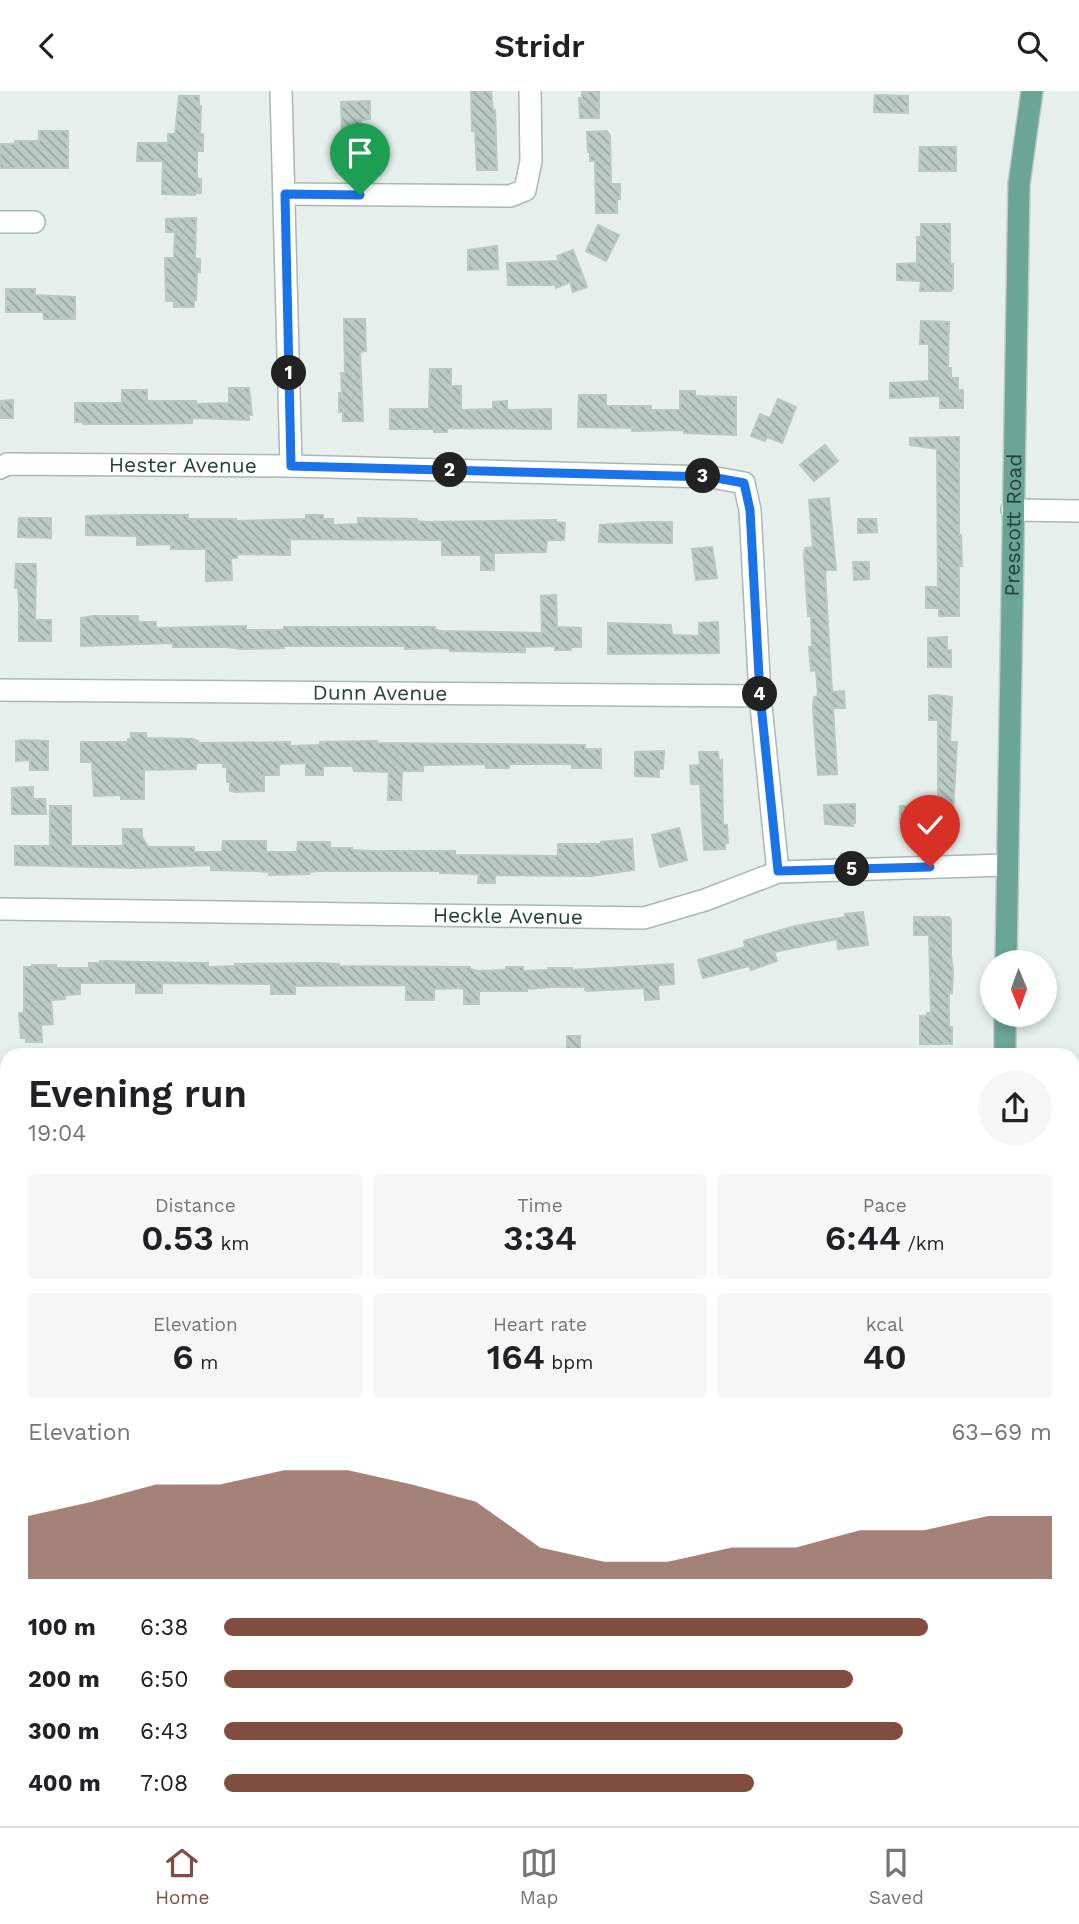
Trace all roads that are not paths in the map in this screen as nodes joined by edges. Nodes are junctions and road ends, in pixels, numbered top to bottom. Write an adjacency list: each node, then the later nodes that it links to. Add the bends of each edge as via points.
1 (281, 91): 4 (street)
2 (530, 91): 4 (street, via 531,161 526,190 510,196)
3 (1032, 91): 9 (main road, Prescott Road, via 1019,184)
4 (285, 194): 7 (street)
5 (0, 222): 6 (street)
6 (34, 222)
7 (291, 466): 8 (street, Hester Avenue, via 7,464); 12 (street, Hester Avenue, via 711,477 744,483 750,510)
8 (0, 468)
9 (1013, 510): 10 (street); 13 (main road, Prescott Road)
10 (1079, 511)
11 (0, 690): 12 (street, Dunn Avenue)
12 (760, 695): 14 (street)
13 (1006, 865): 14 (street, Heckle Avenue); 16 (main road, Prescott Road)
14 (778, 871): 15 (street, Heckle Avenue, via 644,918)
15 (0, 909)
16 (1006, 950)
17 (1005, 1027): 18 (main road)
18 (1005, 1048)

